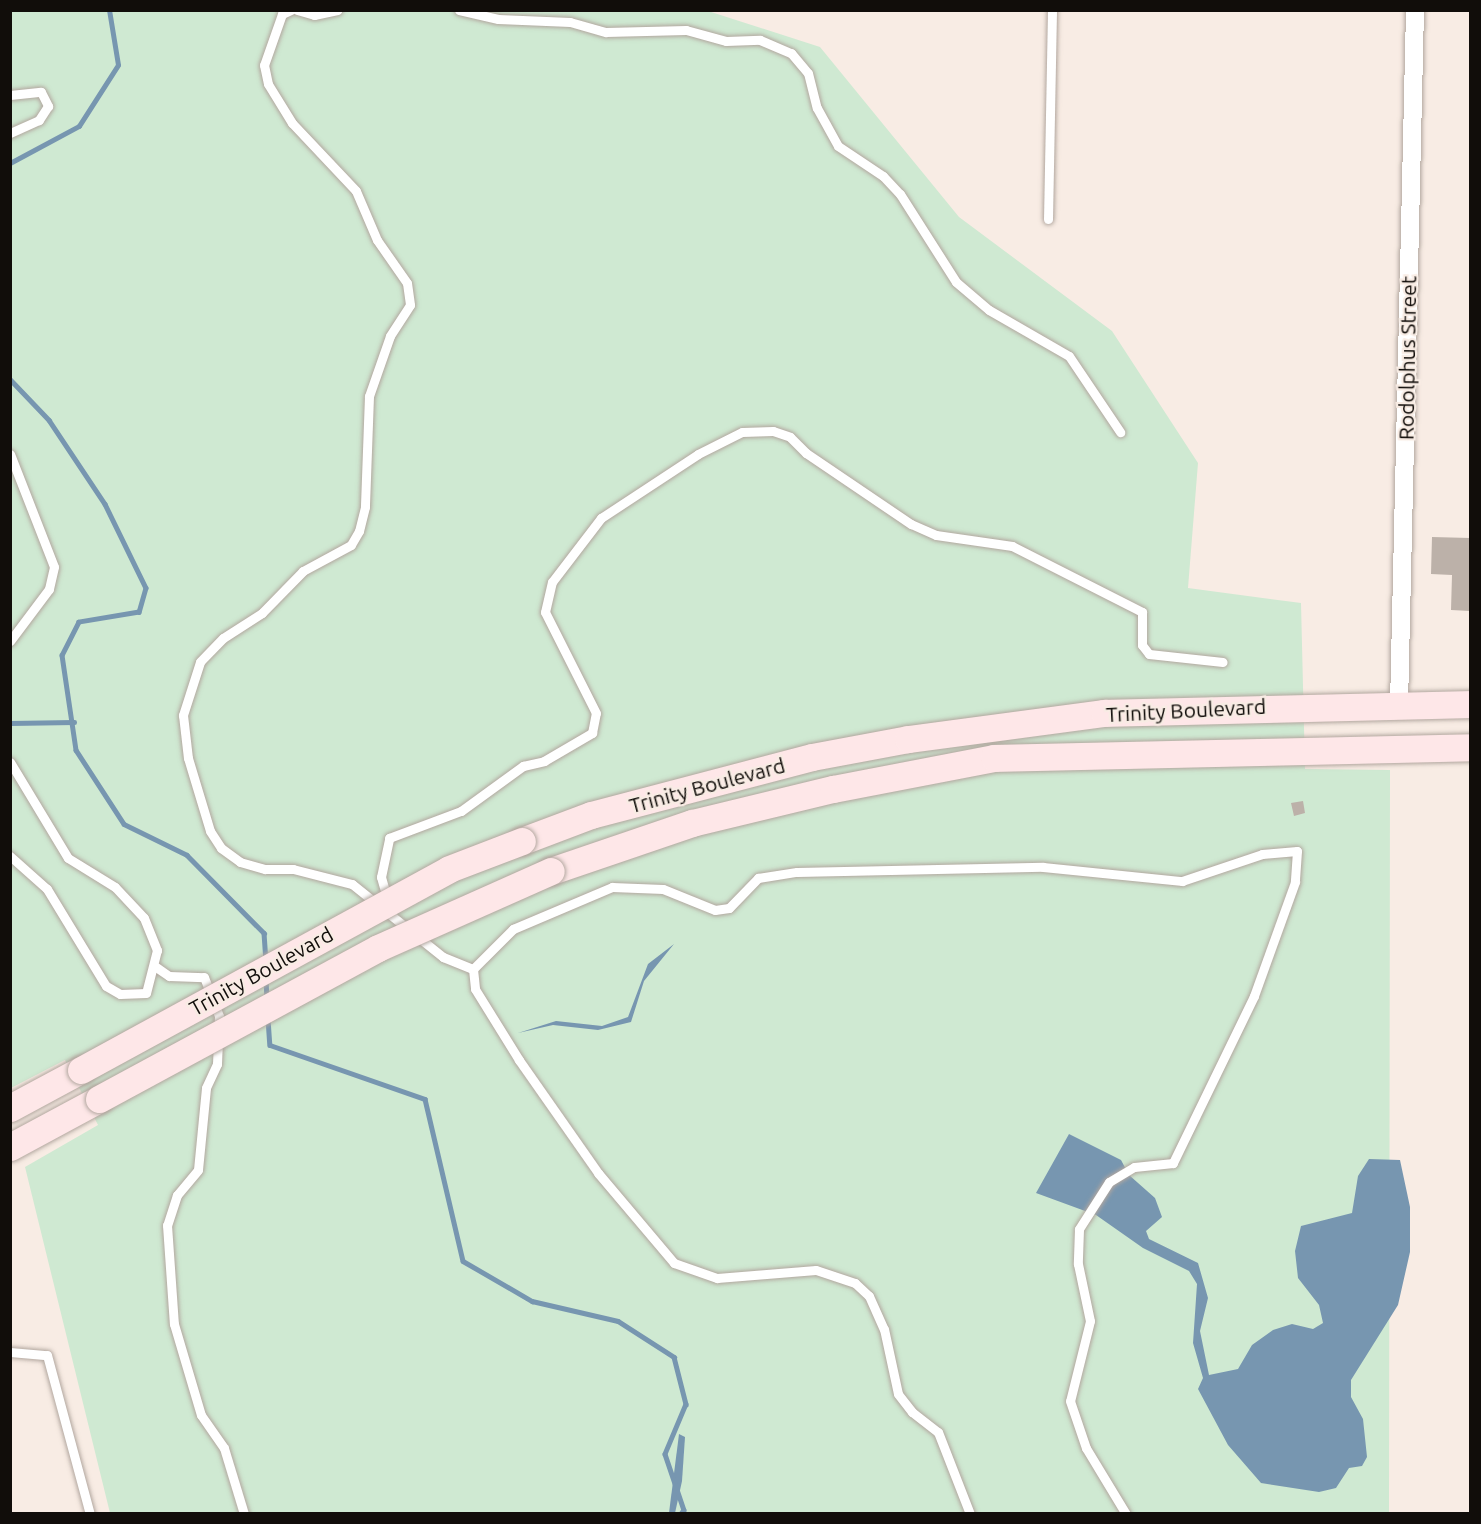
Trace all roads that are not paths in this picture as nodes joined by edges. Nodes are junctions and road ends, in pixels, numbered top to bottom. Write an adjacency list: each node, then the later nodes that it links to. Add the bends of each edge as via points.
1 (291, 10): 19 (lane, via 282,14 264,65 268,84 292,123 356,192 377,240 407,283 410,305 390,336 369,396 365,507 359,531 351,545 303,571 262,613 223,638 200,662 183,715 184,733 210,831 221,848 240,862 265,869 293,869 352,884)
2 (297, 10): 3 (lane, via 314,15)
3 (337, 10)
4 (459, 10): 10 (lane, via 498,19 570,22 606,32 686,30 726,41 759,40 791,53 808,73 817,108 838,146 883,176 900,194 956,282 989,310 1069,356)
5 (1052, 10): 9 (lane)
6 (1415, 10): 15 (street, Rodolphus Street)
7 (10, 94): 8 (lane, via 41,92 48,106 39,120)
8 (10, 134)
9 (1047, 219)
10 (1120, 432)
11 (10, 454): 12 (lane, via 54,567 49,590)
12 (10, 641)
13 (1223, 662): 19 (lane, via 1149,654 1142,645 1142,612 1012,546 936,535 911,524 806,453 790,437 773,430 742,432 623,502 601,518 571,554 552,582 545,612 596,713 592,733 544,760 523,766 462,811 389,838 381,877)
14 (1470, 704): 15 (main road, Trinity Boulevard)
15 (1399, 705): 22 (main road, Trinity Boulevard, bridge, via 1104,713 801,759 591,815 449,869)
16 (1470, 747): 23 (main road, Trinity Boulevard, bridge, via 994,758 833,789 692,823 550,871 378,948)
17 (10, 762): 20 (lane, via 68,858 115,886 144,918 158,950)
18 (10, 856): 20 (lane, via 47,889 106,986 120,994 146,993)
19 (391, 912): 21 (lane, via 443,957)
20 (156, 967): 26 (lane, via 169,976 204,977 219,1016 217,1064 204,1101 198,1170 177,1195 167,1225 174,1324 201,1415 224,1448)
21 (473, 969): 27 (lane, via 475,988 519,1060 598,1173 674,1263 717,1278 816,1270 855,1283 869,1296 884,1329 898,1394 912,1412 938,1432); 28 (lane, via 513,929 612,886 663,889 715,910 729,908 758,878 797,872 1043,867 1182,881 1262,854 1297,851 1295,882 1254,996 1173,1163 1134,1167 1109,1182 1079,1229 1078,1258 1090,1321 1070,1401 1086,1448)
22 (10, 1108)
23 (10, 1147)
24 (10, 1352): 25 (lane, via 48,1355)
25 (90, 1514)
26 (244, 1514)
27 (970, 1514)
28 (1126, 1514)

